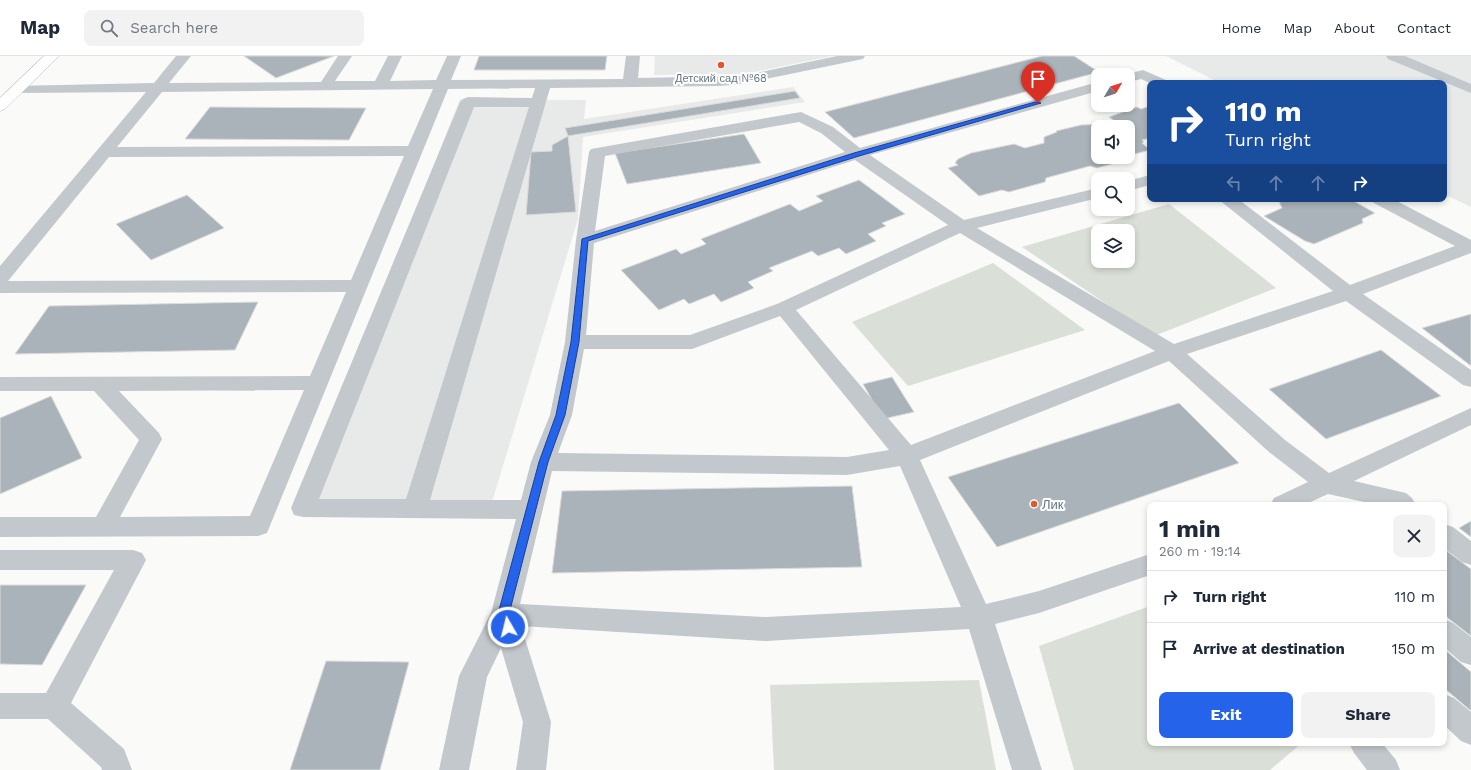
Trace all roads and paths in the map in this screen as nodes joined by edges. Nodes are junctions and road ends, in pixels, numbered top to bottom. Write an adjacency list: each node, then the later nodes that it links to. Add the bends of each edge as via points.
1 (52, 56): 19 (main road)
2 (184, 56): 17 (lane)
3 (345, 56): 15 (lane)
4 (395, 56): 14 (lane)
5 (454, 56): 13 (lane)
6 (633, 56): 11 (lane)
7 (858, 56): 11 (lane, via 741,80)
8 (1393, 56): 16 (lane)
9 (1135, 76): 10 (lane, via 1143,74)
10 (1155, 80)
11 (630, 82): 12 (lane)
12 (544, 83): 13 (lane); 20 (lane)
13 (442, 84): 14 (lane); 22 (lane)
14 (380, 85): 15 (lane)
15 (325, 86): 17 (lane)
16 (1469, 86)
17 (158, 88): 19 (lane); 23 (lane)
18 (1091, 88): 24 (lane)
19 (17, 89): 21 (main road)
20 (538, 103): 50 (lane); 50 (lane, via 468,102 303,508)
21 (0, 106)
22 (414, 151): 23 (lane); 34 (lane)
23 (105, 152): 33 (lane)
24 (857, 154): 30 (lane); 31 (lane); 31 (lane, via 827,130 801,117 597,152)
25 (1147, 181): 26 (lane)
26 (1135, 184)
27 (1091, 195): 30 (lane)
28 (1231, 202): 36 (lane)
29 (1386, 202): 32 (lane)
30 (961, 226): 37 (lane); 39 (lane)
31 (584, 240): 38 (lane)
32 (1470, 247): 36 (lane)
33 (0, 278)
34 (358, 286): 35 (lane); 41 (lane)
35 (0, 287)
36 (1348, 293): 39 (lane); 40 (lane)
37 (784, 308): 38 (lane, via 692,342); 45 (lane)
38 (575, 342): 46 (lane, via 560,415)
39 (1172, 352): 45 (lane); 47 (lane, via 1277,446)
40 (1471, 380)
41 (318, 383): 43 (lane); 52 (lane, via 258,526)
42 (0, 384): 43 (lane)
43 (99, 384): 52 (lane, via 151,439)
44 (1471, 416): 47 (lane)
45 (907, 456): 46 (lane, via 847,466); 59 (lane)
46 (543, 462): 51 (lane)
47 (1328, 485): 48 (lane); 49 (lane)
48 (1289, 502)
49 (1400, 502)
50 (415, 509): 51 (lane)
51 (531, 510): 58 (lane)
52 (103, 526): 53 (lane)
53 (0, 527)
54 (1447, 536): 55 (lane)
55 (1471, 555)
56 (0, 560): 63 (lane, via 133,560)
57 (1147, 565): 59 (lane, via 1039,602)
58 (504, 614): 59 (lane, via 766,629); 68 (lane, via 472,676); 69 (lane, via 538,722)
59 (979, 617): 70 (lane)
60 (1447, 633): 61 (lane)
61 (1471, 653)
62 (0, 706): 63 (lane)
63 (54, 706): 67 (lane, via 114,759)
64 (1447, 710): 65 (lane)
65 (1471, 731)
66 (1366, 746): 71 (lane)
67 (117, 770)
68 (454, 770)
69 (531, 770)
70 (1027, 770)
71 (1385, 770)

